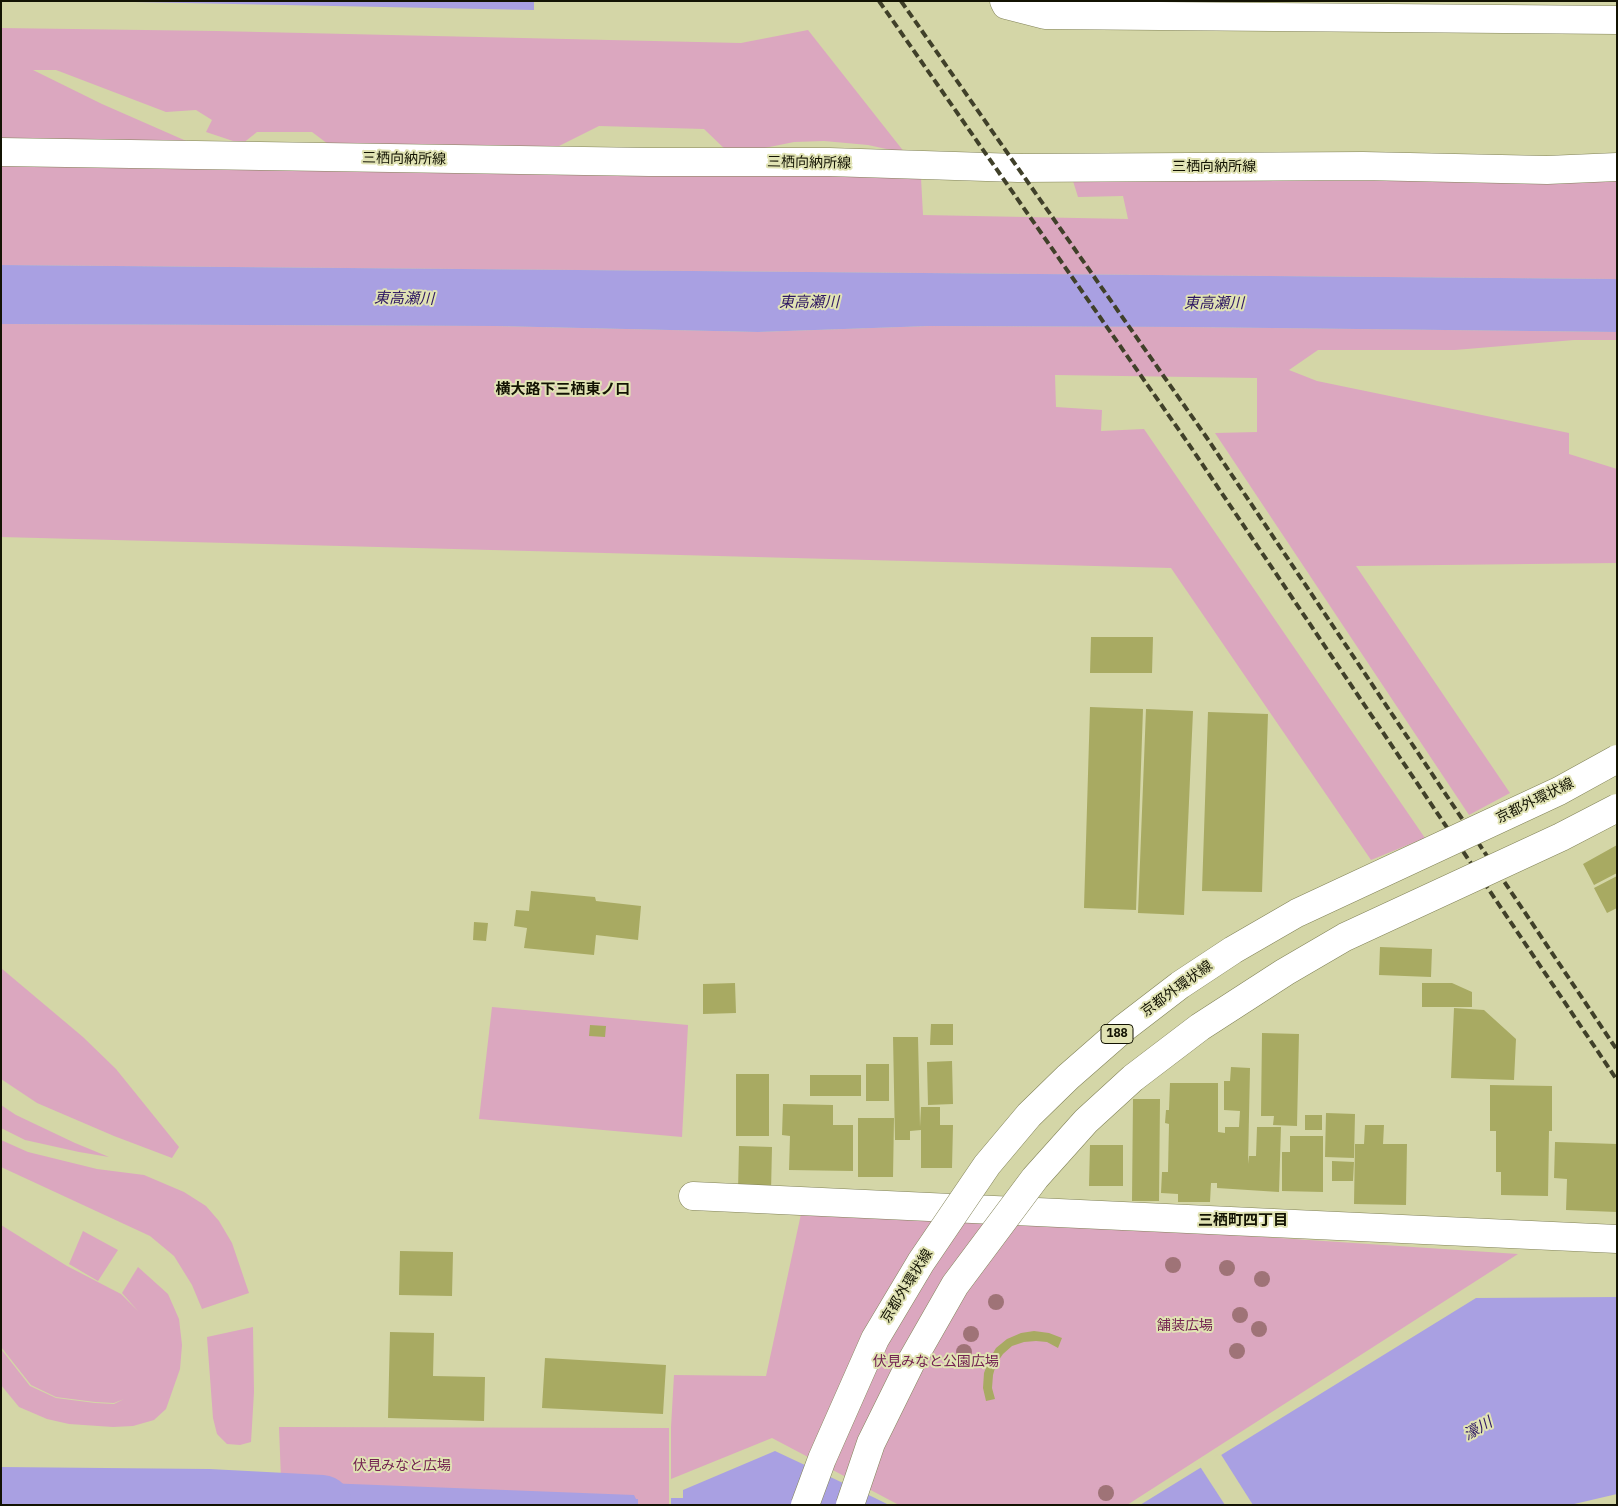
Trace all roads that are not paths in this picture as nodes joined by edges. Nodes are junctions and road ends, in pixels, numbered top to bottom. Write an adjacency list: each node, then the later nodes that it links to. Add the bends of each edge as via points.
1 (1004, 1): 2 (main road, via 1045,15)
2 (1171, 9): 3 (main road)
3 (1373, 10): 4 (main road)
4 (1617, 20)
5 (1, 152): 6 (main road, 三栖向納所線, via 829,162 1018,168 1363,166 1547,170)
6 (1617, 167)
7 (1617, 759): 11 (main road, 京都外環状線 / 188, bridge, via 1559,791 1290,918 1233,950 1124,1028 1068,1077 1029,1115 987,1165 920,1262 875,1339)
8 (1617, 808): 12 (main road, bridge, via 1336,942 1200,1027 1119,1090 1035,1178 955,1285 870,1443)
9 (693, 1196): 10 (main road)
10 (1617, 1239)
11 (805, 1505)
12 (850, 1505)

